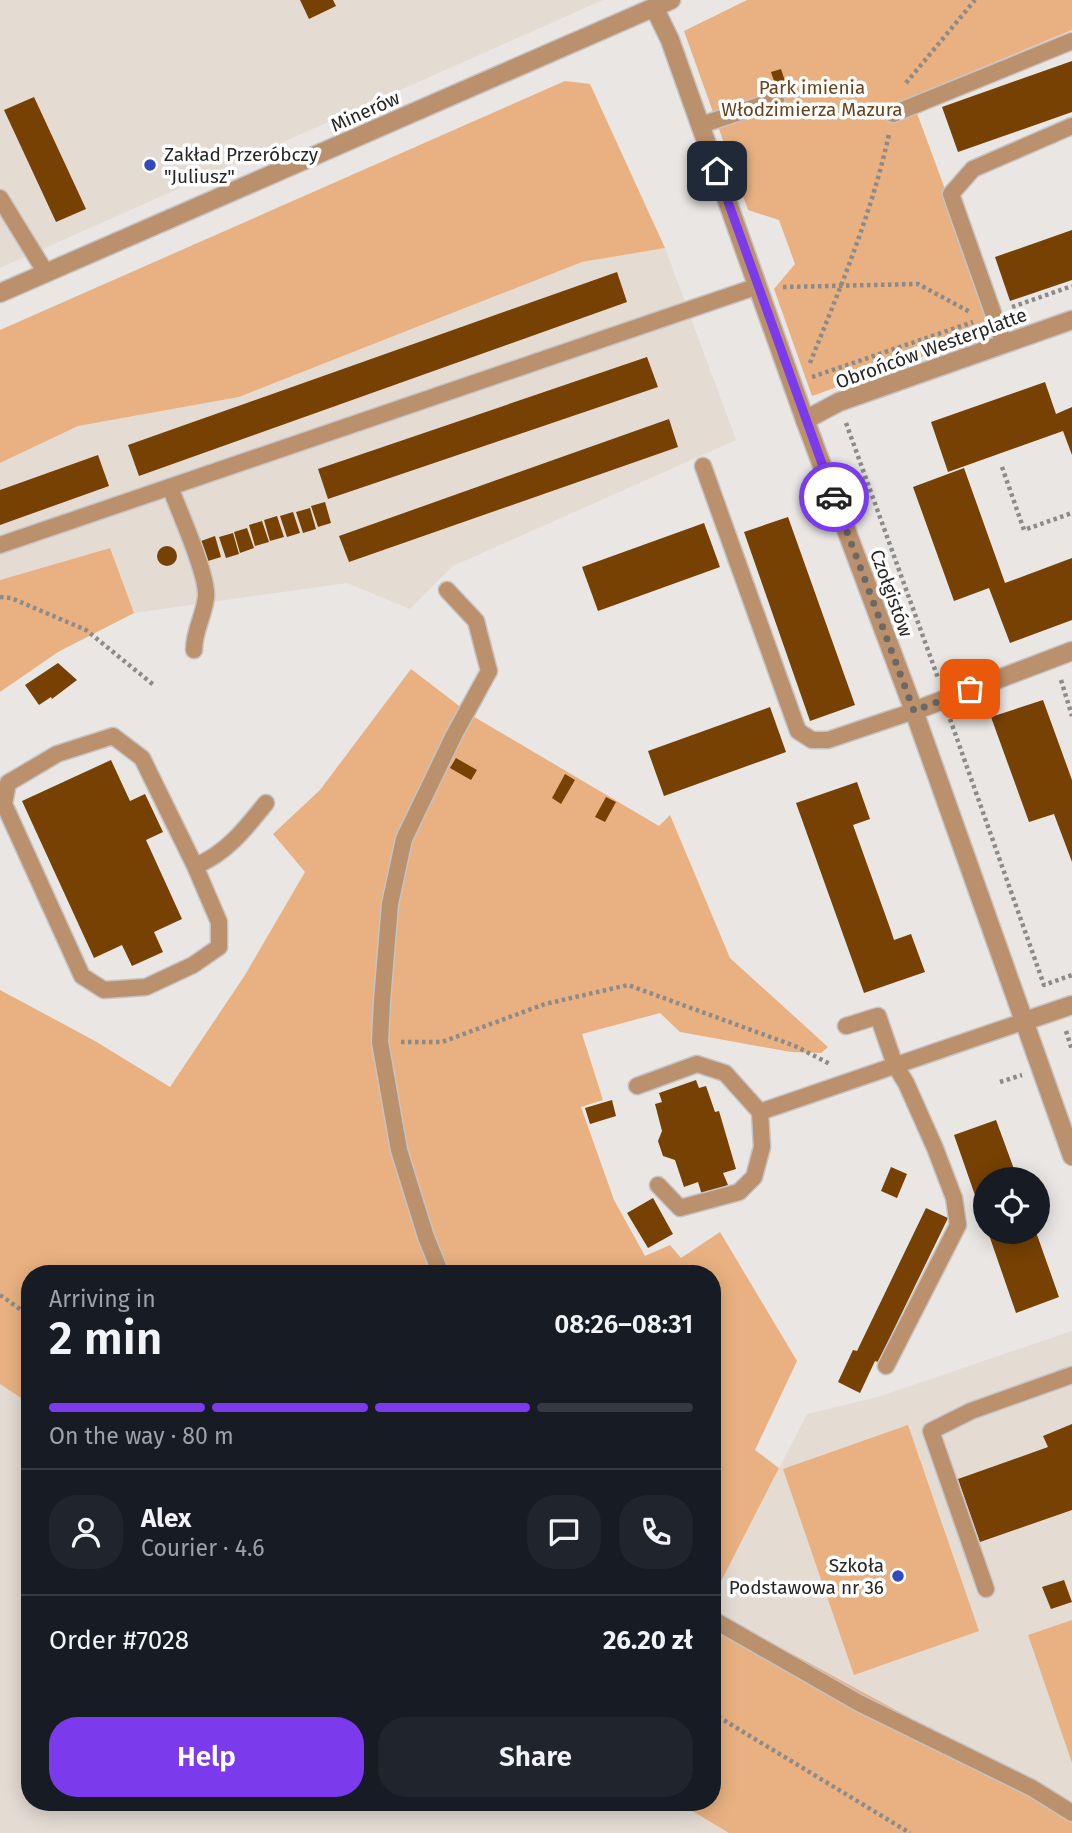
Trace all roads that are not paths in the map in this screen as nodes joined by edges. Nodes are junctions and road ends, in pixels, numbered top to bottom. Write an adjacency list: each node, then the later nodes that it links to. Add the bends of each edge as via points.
1 (662, 4): 5 (street, Czołgistów); 8 (street, Minerów)
2 (1072, 41): 4 (lane)
3 (776, 100): 5 (lane)
4 (893, 114)
5 (701, 125): 9 (street, Czołgistów)
6 (1072, 126): 12 (lane, via 973,169 951,194 987,316)
7 (0, 198): 8 (lane)
8 (46, 273): 10 (street, Minerów)
9 (760, 290): 13 (street, Czołgistów); 15 (lane)
10 (0, 293)
11 (1072, 320): 12 (street, Obrońców Westerplatte)
12 (1004, 344): 13 (street, Obrońców Westerplatte, via 839,402)
13 (805, 420): 20 (street, Czołgistów)
14 (703, 466): 20 (lane, via 798,731 812,740 828,740)
15 (170, 487): 16 (lane); 18 (lane, via 204,577 206,594)
16 (0, 545)
17 (447, 590): 31 (lane, via 475,621 489,671 404,839 390,904 380,1042 399,1150)
18 (194, 650)
19 (1072, 651): 20 (street)
20 (914, 711): 24 (street, Czołgistów)
21 (266, 803): 22 (lane, via 243,833)
22 (195, 866): 22 (lane, via 219,922 219,947 146,987 104,990 82,976 4,804 8,783 57,754 113,736 142,758)
23 (1072, 1005): 24 (street)
24 (1025, 1021): 26 (lane); 29 (street, Czołgistów)
25 (846, 1026): 26 (lane, via 877,1016)
26 (895, 1065): 28 (lane); 32 (lane, via 935,1147 954,1198 958,1225)
27 (637, 1086): 28 (lane, via 697,1064 725,1073)
28 (760, 1112): 30 (lane, via 762,1147 754,1177 739,1192 680,1209)
29 (1072, 1156)
30 (658, 1185)
31 (437, 1265)
32 (886, 1366)
33 (1072, 1375): 34 (lane, via 971,1411 931,1432)
34 (986, 1590)
35 (721, 1624): 36 (lane, via 859,1703 1032,1788)
36 (1072, 1813)

